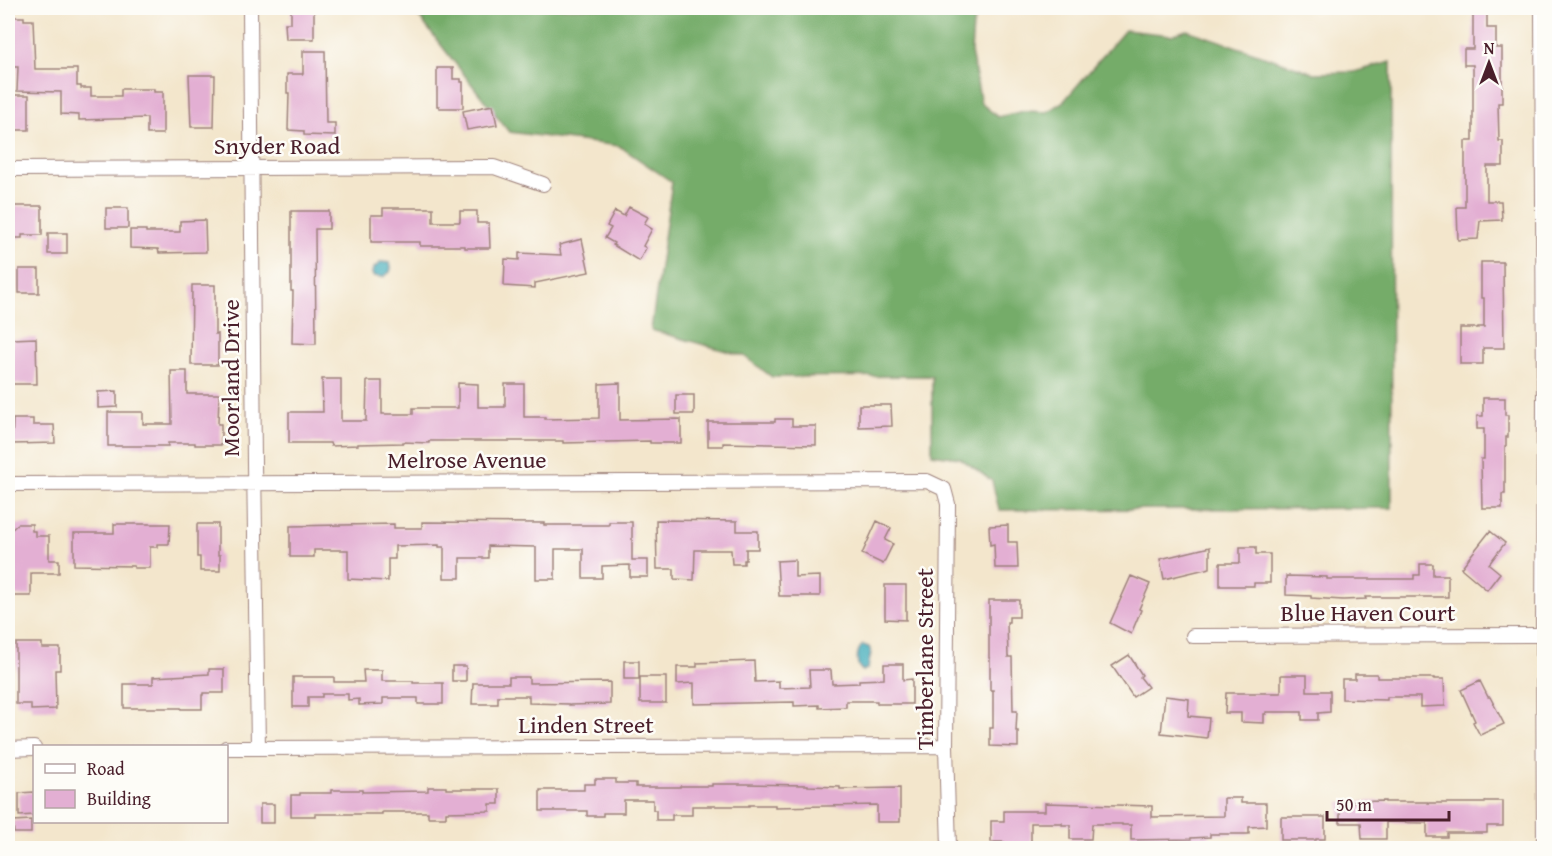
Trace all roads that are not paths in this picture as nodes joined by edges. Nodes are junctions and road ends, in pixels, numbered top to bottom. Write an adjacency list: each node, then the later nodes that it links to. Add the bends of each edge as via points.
1 (250, 8): 3 (street, Moorland Drive)
2 (1542, 8): 6 (street)
3 (252, 168): 4 (street, Snyder Road); 5 (street, Snyder Road, via 494,167); 8 (street, Moorland Drive)
4 (8, 169)
5 (543, 184)
6 (1544, 401): 10 (street)
7 (927, 481): 8 (street, Melrose Avenue); 12 (street, Timberlane Street, via 944,489 948,504)
8 (254, 483): 9 (street, Melrose Avenue); 16 (street, Moorland Drive)
9 (8, 484)
10 (1543, 634): 11 (street, Blue Haven Court); 17 (street)
11 (1193, 636)
12 (946, 746): 16 (street, Linden Street); 18 (street, Timberlane Street)
13 (8, 748): 14 (street)
14 (33, 748)
15 (228, 748): 16 (street, Linden Street)
16 (258, 748)
17 (1545, 848)
18 (949, 849)

